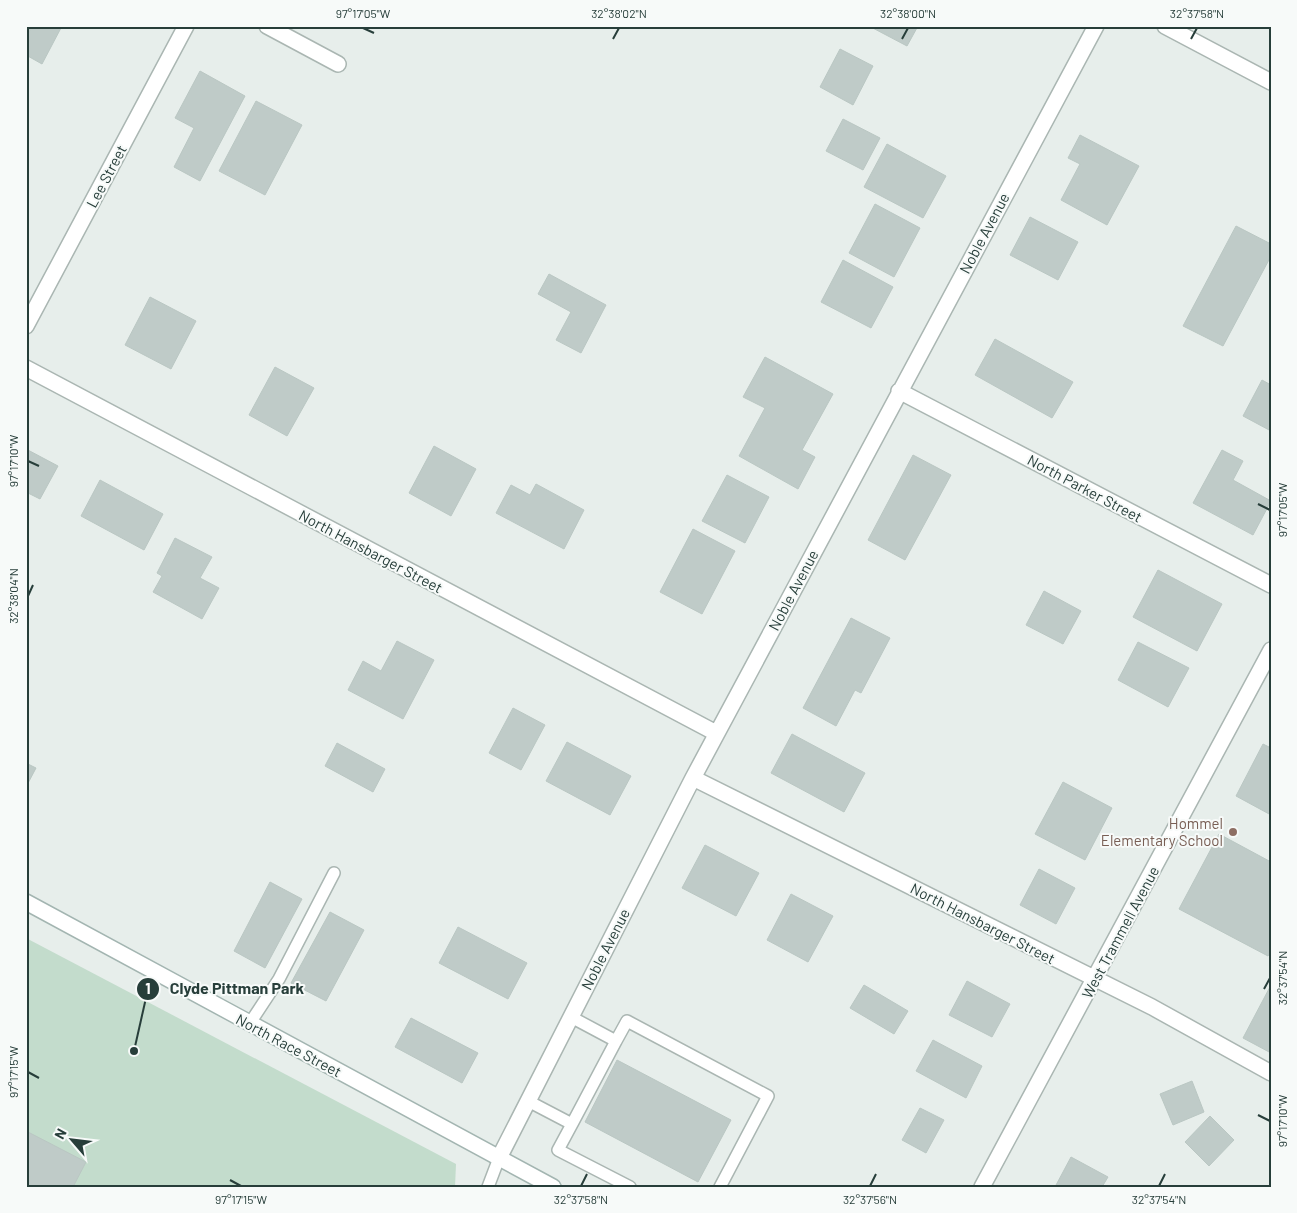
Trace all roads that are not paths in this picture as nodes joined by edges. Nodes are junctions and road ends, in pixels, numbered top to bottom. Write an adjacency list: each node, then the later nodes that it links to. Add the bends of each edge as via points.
1 (186, 26): 7 (street, Lee Street)
2 (267, 26): 5 (street)
3 (1096, 26): 9 (street, Noble Avenue)
4 (1165, 26): 6 (street)
5 (338, 64)
6 (1271, 82)
7 (26, 326)
8 (26, 368): 12 (street, North Hansbarger Street)
9 (899, 391): 10 (street, North Parker Street); 12 (street, Noble Avenue)
10 (1271, 585)
11 (1271, 650): 16 (street, West Trammell Avenue)
12 (716, 733): 13 (street, Noble Avenue)
13 (693, 778): 16 (street, North Hansbarger Street); 17 (street, Noble Avenue)
14 (334, 873): 18 (lane, via 279,979)
15 (26, 902): 18 (street, North Race Street)
16 (1095, 978): 20 (street, North Hansbarger Street); 28 (street, West Trammell Avenue)
17 (571, 1017): 19 (lane); 21 (street, Noble Avenue)
18 (250, 1023): 23 (street, North Race Street)
19 (616, 1041): 22 (lane); 27 (lane, via 627,1021 768,1096)
20 (1271, 1074)
21 (528, 1101): 22 (lane); 23 (street, Noble Avenue)
22 (572, 1124): 26 (lane, via 558,1150)
23 (499, 1158): 24 (lane); 25 (street, North Race Street)
24 (488, 1187)
25 (553, 1187)
26 (630, 1187)
27 (720, 1187)
28 (982, 1187)

